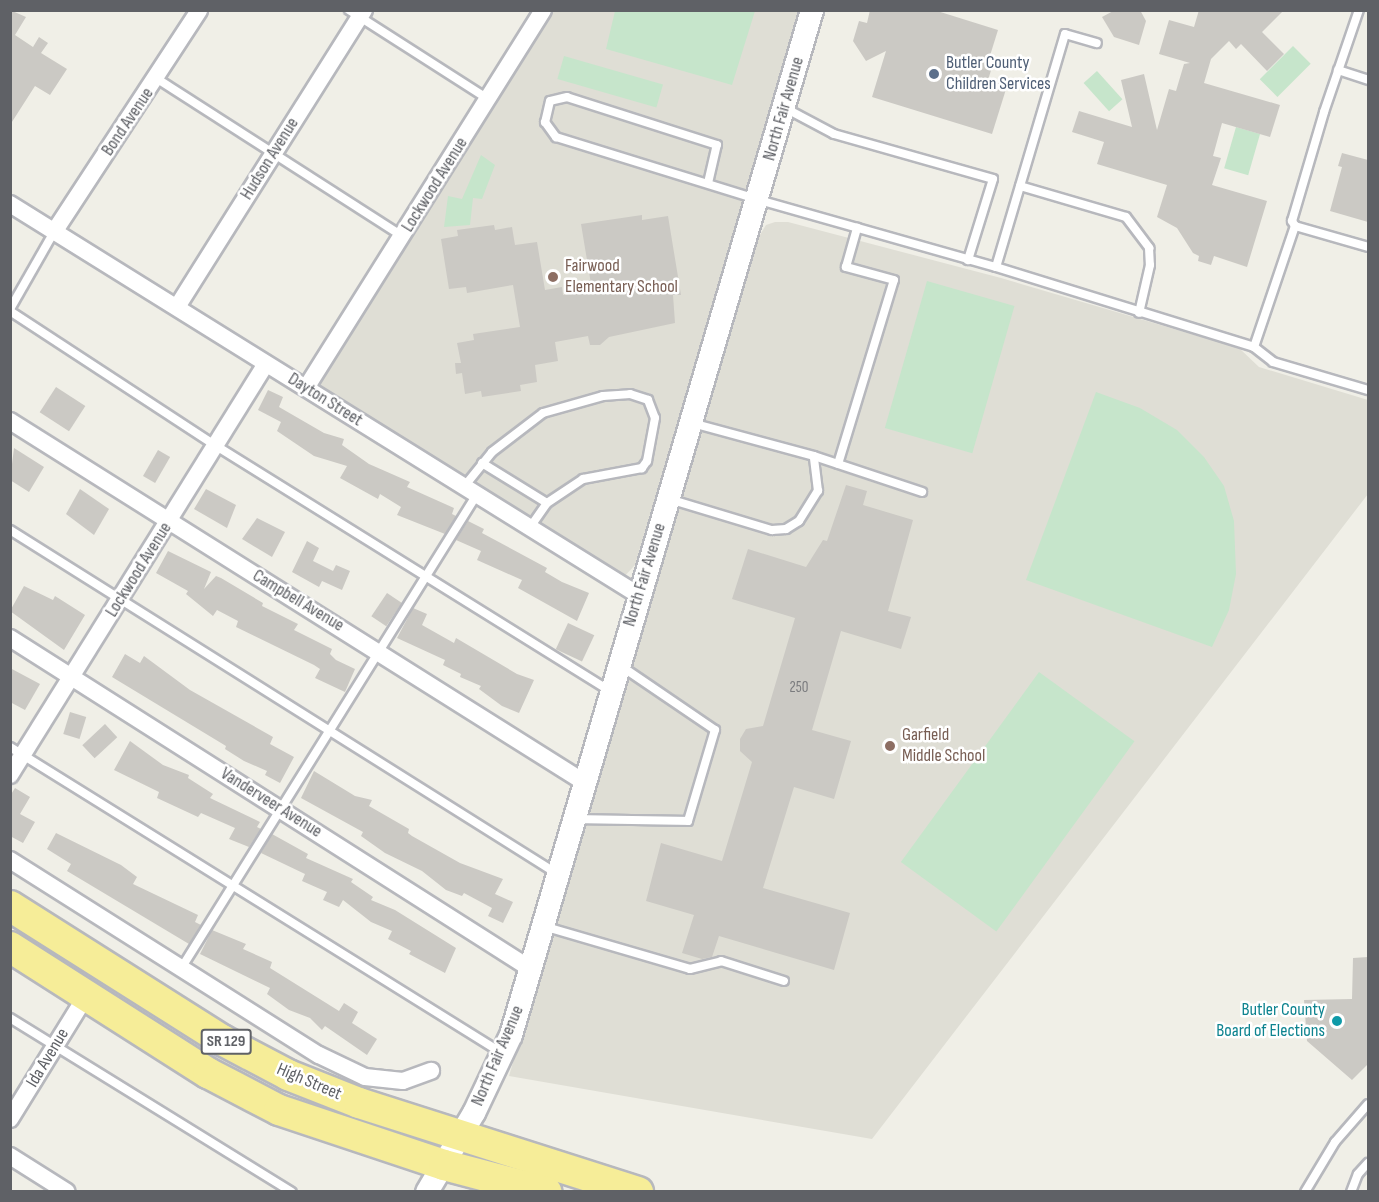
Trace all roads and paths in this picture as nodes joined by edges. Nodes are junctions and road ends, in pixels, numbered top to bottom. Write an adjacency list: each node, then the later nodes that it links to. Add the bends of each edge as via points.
1 (199, 10): 8 (street, Bond Avenue)
2 (543, 10): 10 (street, Lockwood Avenue)
3 (812, 10): 11 (street, North Fair Avenue)
4 (1359, 10): 7 (lane)
5 (357, 13): 10 (lane); 12 (street, Hudson Avenue)
6 (1097, 43): 14 (lane, via 1065,34)
7 (1338, 70): 9 (lane); 17 (lane, via 1292,221)
8 (156, 78): 12 (lane); 19 (street, Bond Avenue)
9 (1368, 80)
10 (488, 99): 20 (street, Lockwood Avenue)
11 (784, 108): 15 (street, North Fair Avenue); 22 (lane, via 834,134 993,179)
12 (274, 153): 20 (lane); 24 (street, Hudson Avenue)
13 (708, 183): 13 (lane, via 556,137 545,123 550,101 567,96 717,145); 15 (lane)
14 (1020, 186): 23 (lane); 26 (lane, via 1126,217 1149,248 1150,265)
15 (759, 200): 18 (lane); 32 (street, North Fair Avenue)
16 (10, 204): 19 (street, Dayton Street)
17 (1295, 226): 21 (lane); 27 (lane)
18 (857, 228): 22 (lane); 36 (lane, via 846,267 894,280)
19 (54, 232): 24 (street, Dayton Street); 25 (lane)
20 (402, 236): 29 (street, Lockwood Avenue)
21 (1368, 248)
22 (968, 260): 23 (lane)
23 (996, 267): 26 (lane)
24 (177, 307): 28 (street, Dayton Street)
25 (10, 310): 33 (lane)
26 (1138, 313): 27 (lane)
27 (1254, 347): 30 (lane, via 1274,362)
28 (266, 364): 29 (street, Dayton Street); 33 (street, Lockwood Avenue)
29 (306, 388): 37 (street, Dayton Street)
30 (1368, 390)
31 (10, 422): 41 (street, Campbell Avenue)
32 (692, 423): 34 (lane); 39 (street, North Fair Avenue)
33 (218, 447): 41 (street, Lockwood Avenue); 44 (lane)
34 (814, 456): 36 (lane); 39 (lane, via 818,491 800,521 786,529 772,530)
35 (482, 463): 37 (lane); 40 (lane); 40 (lane, via 525,424 568,403 630,394 648,400 655,418 647,461 642,468 583,480)
36 (838, 464): 38 (lane)
37 (470, 492): 42 (street, Dayton Street); 44 (lane)
38 (922, 492)
39 (669, 499): 45 (street, North Fair Avenue)
40 (548, 503): 42 (lane)
41 (168, 522): 46 (street, Lockwood Avenue); 48 (street, Campbell Avenue)
42 (529, 529): 45 (street, Dayton Street)
43 (10, 530): 46 (lane)
44 (427, 575): 48 (lane); 51 (lane)
45 (640, 596): 49 (street, North Fair Avenue)
46 (121, 600): 50 (street, Lockwood Avenue); 52 (lane)
47 (10, 638): 50 (street, Vanderveer Avenue)
48 (381, 651): 52 (lane); 55 (street, Campbell Avenue)
49 (618, 664): 51 (street, North Fair Avenue); 57 (lane, via 715,730 688,821)
50 (72, 677): 53 (street, Lockwood Avenue); 56 (street, Vanderveer Avenue)
51 (610, 691): 55 (street, North Fair Avenue)
52 (328, 733): 56 (lane); 59 (lane)
53 (17, 751): 54 (street, Lockwood Avenue); 60 (lane)
54 (10, 775)
55 (584, 782): 57 (street, North Fair Avenue)
56 (280, 809): 60 (lane); 65 (street, Vanderveer Avenue)
57 (573, 819): 59 (street, North Fair Avenue)
58 (10, 860): 64 (street, High Street)
59 (556, 874): 62 (street, North Fair Avenue)
60 (232, 886): 64 (lane); 70 (lane)
61 (10, 906): 74 (highway, High Street / SR 129, via 222,1040 288,1075 359,1102)
62 (543, 926): 65 (street, North Fair Avenue); 66 (lane, via 690,969 721,961)
63 (10, 947): 67 (highway, High Street / SR 129)
64 (182, 967): 71 (street, High Street, via 319,1055 365,1077 403,1081)
65 (531, 969): 70 (street, North Fair Avenue)
66 (784, 981)
67 (86, 996): 69 (street, Ida Avenue); 77 (highway, High Street / SR 129, via 208,1073 279,1110)
68 (10, 1018): 69 (lane)
69 (56, 1046): 73 (street, Ida Avenue); 79 (lane)
70 (503, 1054): 74 (street, North Fair Avenue)
71 (431, 1071)
72 (1368, 1104): 83 (lane, via 1335,1142)
73 (10, 1119)
74 (462, 1133): 77 (street, North Fair Avenue); 82 (highway, High Street / SR 129)
75 (10, 1156): 78 (street)
76 (1368, 1163): 84 (lane)
77 (444, 1166): 80 (street, North Fair Avenue); 81 (highway, High Street / SR 129)
78 (67, 1191)
79 (292, 1191)
80 (427, 1191)
81 (546, 1191)
82 (638, 1191)
83 (1305, 1191)
84 (1351, 1191)

